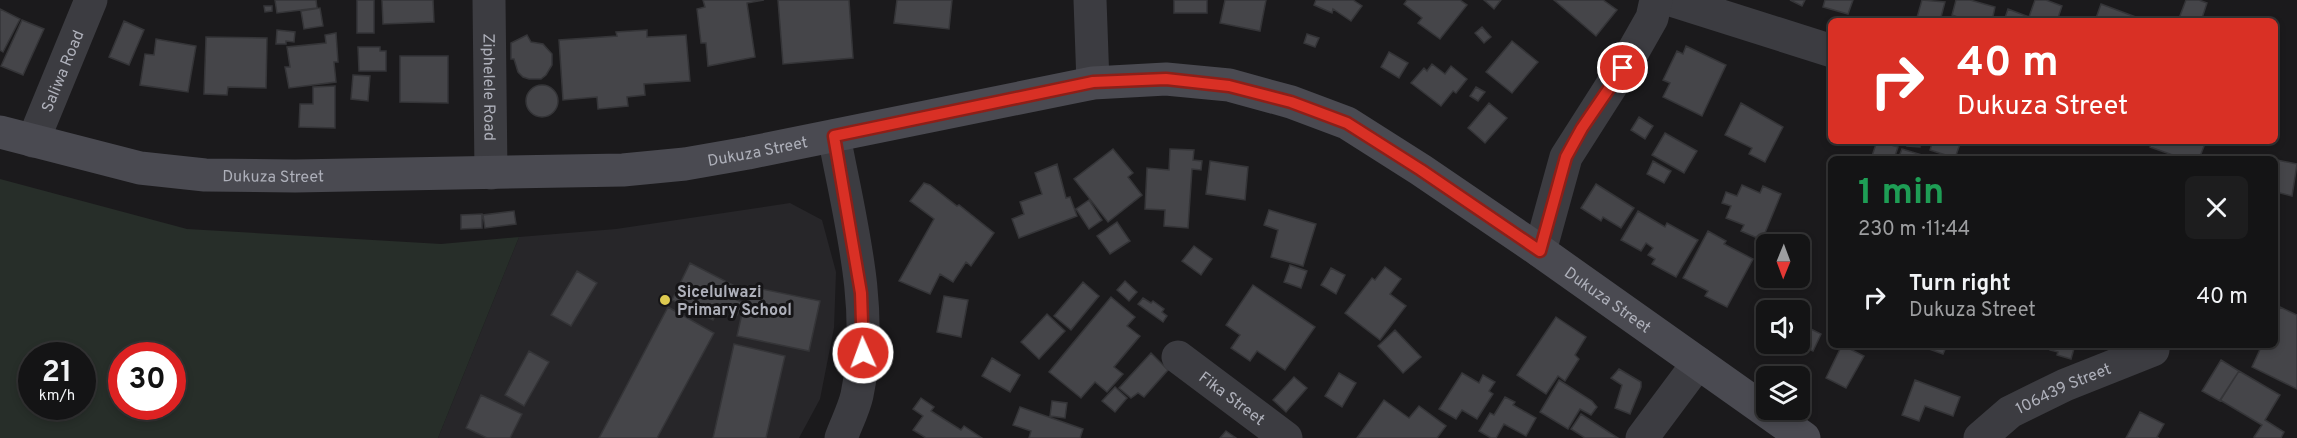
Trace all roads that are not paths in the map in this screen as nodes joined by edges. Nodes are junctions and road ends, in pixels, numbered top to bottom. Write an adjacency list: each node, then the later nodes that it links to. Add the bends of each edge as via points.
1 (91, 0): 10 (street, Saliwa Road)
2 (489, 0): 11 (street, Ziphelele Road)
3 (1090, 0): 7 (street)
4 (1656, 0): 12 (street, via 1652,18 1631,55 1566,157)
5 (1671, 0): 6 (street)
6 (1828, 50)
7 (1093, 82): 9 (main road, Dukuza Street); 12 (main road, Dukuza Street, via 1166,79 1229,86 1291,102 1347,123)
8 (0, 132): 10 (main road, Dukuza Street)
9 (834, 136): 11 (main road, Dukuza Street, via 685,164 623,170); 16 (street, via 861,293 863,353 856,397)
10 (33, 141): 11 (main road, Dukuza Street, via 140,168 206,175)
11 (491, 173)
12 (1540, 251): 15 (main road, Dukuza Street)
13 (2153, 350): 20 (street, 106439 Street, via 2010,412)
14 (1178, 357): 17 (street, Fika Street)
15 (1698, 363): 18 (street); 19 (main road, Dukuza Street)
16 (841, 438)
17 (1286, 438)
18 (1642, 438)
19 (1804, 438)
20 (1980, 438)

